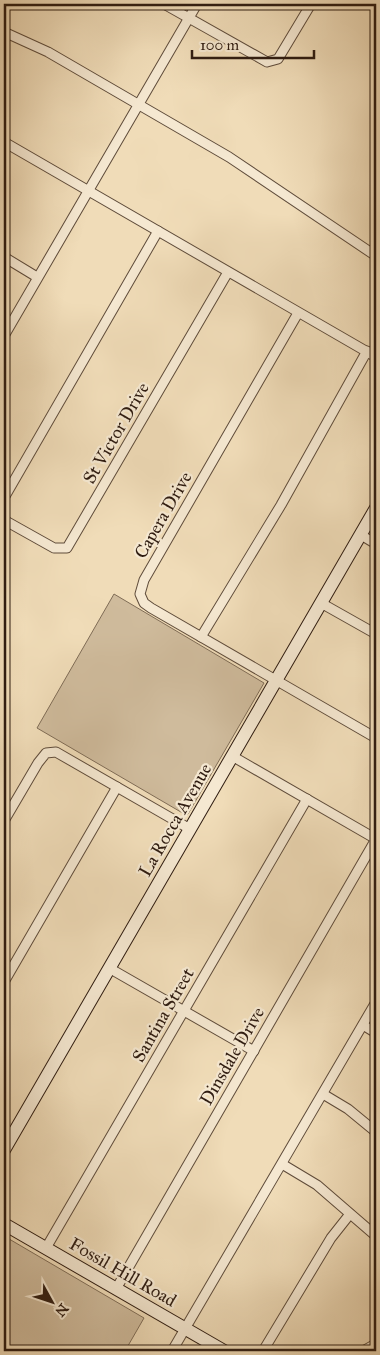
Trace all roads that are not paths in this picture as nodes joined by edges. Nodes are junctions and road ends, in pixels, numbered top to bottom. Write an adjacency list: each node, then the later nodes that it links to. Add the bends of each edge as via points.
1 (164, 4): 4 (street)
2 (197, 4): 4 (street)
3 (311, 4): 4 (street, via 278,59 267,62)
4 (189, 18): 6 (street)
5 (4, 32): 6 (street, via 48,52)
6 (139, 104): 8 (street); 10 (street, via 229,157)
7 (4, 142): 8 (street)
8 (89, 191): 9 (street); 13 (street)
9 (158, 231): 12 (street); 18 (street)
10 (376, 256)
11 (4, 257): 13 (street)
12 (228, 272): 14 (street); 20 (street, St Victor Drive, via 67,548 54,548)
13 (38, 277): 15 (street)
14 (298, 313): 16 (street); 25 (street, Capera Drive, via 141,587 144,603)
15 (4, 336)
16 (367, 351): 17 (street); 25 (street, via 281,505)
17 (376, 357)
18 (4, 498)
19 (376, 508): 21 (street, La Rocca Avenue)
20 (4, 520)
21 (361, 535): 22 (street); 23 (street, La Rocca Avenue)
22 (376, 544)
23 (322, 603): 24 (street); 26 (street, La Rocca Avenue)
24 (376, 634)
25 (201, 637): 26 (street, Capera Drive)
26 (276, 681): 27 (street, Capera Drive); 28 (street, La Rocca Avenue)
27 (376, 738)
28 (232, 756): 30 (street); 32 (street, La Rocca Avenue)
29 (117, 787): 31 (street, via 56,752 46,753); 32 (street); 35 (street)
30 (307, 799): 33 (street); 37 (street, Santina Street)
31 (4, 822)
32 (190, 829): 34 (street, La Rocca Avenue)
33 (376, 839): 40 (street, Dinsdale Drive)
34 (109, 968): 37 (street); 43 (street, La Rocca Avenue)
35 (4, 982)
36 (376, 1002): 38 (street)
37 (184, 1011): 40 (street); 48 (street, Santina Street)
38 (363, 1025): 39 (street); 41 (street)
39 (376, 1033)
40 (254, 1051): 49 (street, Dinsdale Drive)
41 (323, 1094): 42 (street); 44 (street)
42 (376, 1132)
43 (4, 1150)
44 (282, 1164): 45 (street, via 311,1180); 50 (street)
45 (350, 1214): 47 (street); 54 (street, via 331,1238)
46 (4, 1224): 48 (street, Fossil Hill Road)
47 (376, 1236)
48 (46, 1248): 49 (street, Fossil Hill Road)
49 (116, 1289): 50 (street, Fossil Hill Road)
50 (185, 1329): 52 (street); 53 (street, Fossil Hill Road)
51 (376, 1347): 55 (street)
52 (172, 1351)
53 (224, 1351)
54 (263, 1351)
55 (363, 1351)

